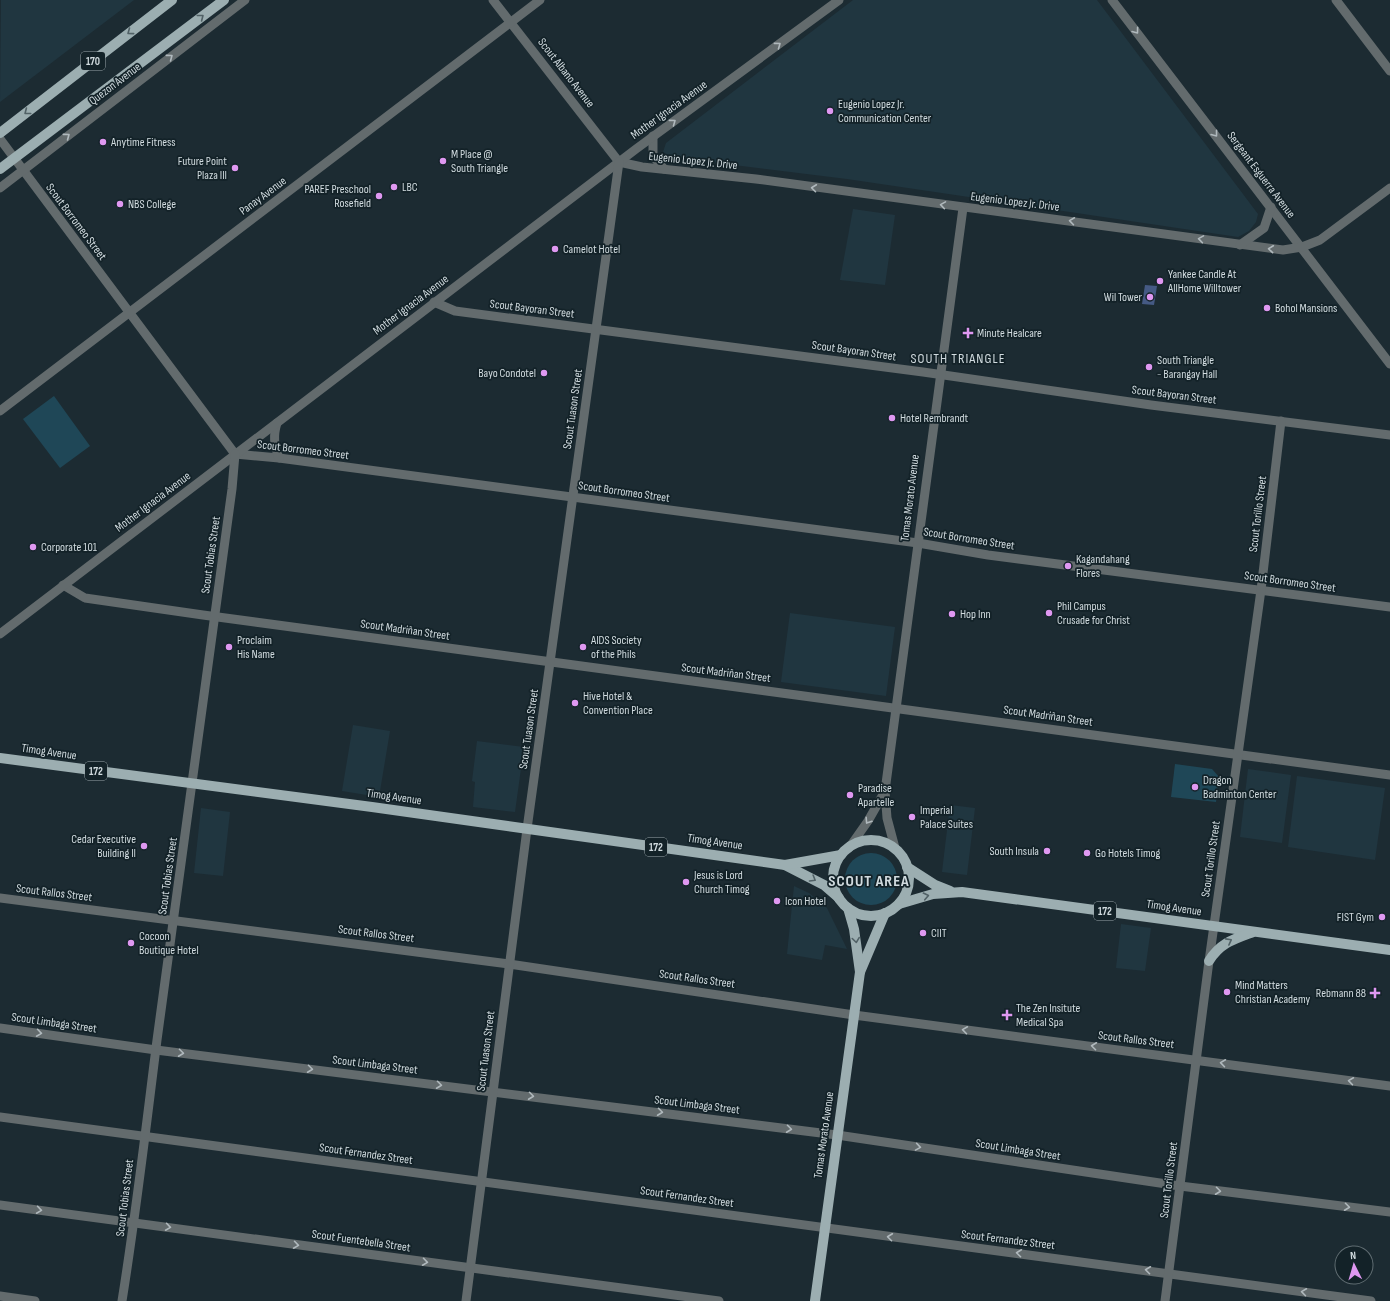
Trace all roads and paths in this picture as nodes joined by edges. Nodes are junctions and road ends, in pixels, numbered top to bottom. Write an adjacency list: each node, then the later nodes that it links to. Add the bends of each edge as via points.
1 (172, 0): 11 (main road, 170, one-way to 11)
2 (224, 0): 14 (main road, Quezon Avenue / 170, one-way to 2)
3 (245, 0): 18 (street, Quezon Avenue, one-way to 3)
4 (493, 0): 9 (street, Scout Albano Avenue)
5 (540, 0): 9 (street, Panay Avenue)
6 (839, 0): 12 (street, Mother Ignacia Avenue, one-way to 6)
7 (1112, 0): 21 (street, Sergeant Esguerra Avenue, one-way to 21)
8 (1336, 0): 10 (street)
9 (511, 22): 15 (street, Scout Albano Avenue); 26 (street, Panay Avenue)
10 (1390, 71)
11 (0, 133)
12 (653, 136): 15 (street, Mother Ignacia Avenue); 16 (street, via 653,156)
13 (3, 143): 14 (street, Scout Borromeo Street)
14 (15, 158): 17 (main road, Quezon Avenue / 170); 18 (street, Scout Borromeo Street)
15 (619, 162): 16 (street, Eugenio Lopez Jr. Drive); 25 (street, Mother Ignacia Avenue); 27 (street, Scout Tuason Street)
16 (664, 169): 22 (street, Eugenio Lopez Jr. Drive, one-way to 16)
17 (0, 170)
18 (23, 170): 19 (street, Quezon Avenue); 26 (street, Scout Borromeo Street)
19 (0, 188)
20 (1390, 188): 24 (street, Eugenio Lopez Jr. Drive, via 1320,240)
21 (1271, 206): 23 (street, via 1264,228); 24 (street, Sergeant Esguerra Avenue)
22 (963, 208): 23 (street, Eugenio Lopez Jr. Drive, one-way to 22); 29 (street, Tomas Morato Avenue)
23 (1240, 245): 24 (street, Eugenio Lopez Jr. Drive, one-way to 23, via 1283,250)
24 (1302, 247): 28 (street, Sergeant Esguerra Avenue)
25 (434, 302): 27 (street, Scout Bayoran Street, via 455,311); 32 (street, Mother Ignacia Avenue)
26 (129, 312): 30 (street, Panay Avenue); 34 (street, Scout Borromeo Street)
27 (596, 330): 29 (street, Scout Bayoran Street); 36 (street, Scout Tuason Street)
28 (1390, 364)
29 (940, 375): 31 (street, Scout Bayoran Street); 37 (street, Tomas Morato Avenue)
30 (0, 411)
31 (1281, 421): 33 (street, Scout Bayoran Street); 39 (street, Scout Torillo Street)
32 (277, 423): 34 (street, Mother Ignacia Avenue); 35 (street, via 273,435)
33 (1390, 435)
34 (235, 454): 35 (street, Scout Borromeo Street); 38 (street, Mother Ignacia Avenue); 41 (street, Scout Tobias Street)
35 (279, 458): 36 (street, Scout Borromeo Street)
36 (573, 498): 37 (street, Scout Borromeo Street); 43 (street, Scout Tuason Street)
37 (918, 543): 39 (street, Scout Borromeo Street); 44 (street, Tomas Morato Avenue)
38 (63, 585): 41 (street, Scout Madriñan Street, via 85,598); 42 (street, Mother Ignacia Avenue)
39 (1261, 590): 40 (street, Scout Borromeo Street); 45 (street, Scout Torillo Street)
40 (1390, 607)
41 (215, 617): 43 (street, Scout Madriñan Street); 48 (street, Scout Tobias Street)
42 (0, 634)
43 (550, 662): 44 (street, Scout Madriñan Street); 50 (street, Scout Tuason Street)
44 (895, 708): 45 (street, Scout Madriñan Street); 49 (street, Tomas Morato Avenue)
45 (1238, 754): 47 (street, Scout Madriñan Street); 62 (street, Scout Torillo Street)
46 (0, 758): 48 (main road, Timog Avenue / 172)
47 (1390, 775)
48 (192, 784): 50 (main road, Timog Avenue / 172); 61 (street, Scout Tobias Street)
49 (885, 791): 51 (street, Tomas Morato Avenue, via 887,818); 52 (street, Tomas Morato Avenue, one-way to 52, via 868,821)
50 (527, 829): 53 (main road, Timog Avenue / 172); 66 (street, Scout Tuason Street)
51 (895, 848): 52 (main road, 172, via 874,840 862,841); 54 (main road, 172)
52 (845, 851): 53 (main road, Timog Avenue / 172); 57 (main road, 172, via 835,867 833,876)
53 (785, 865): 57 (main road, Timog Avenue / 172, one-way to 57, via 824,885)
54 (907, 867): 55 (main road, Timog Avenue / 172, via 936,885); 58 (main road, via 907,889)
55 (954, 892): 58 (main road, Timog Avenue / 172, one-way to 55, via 921,897); 62 (main road, Timog Avenue / 172)
56 (0, 898): 61 (street, Scout Rallos Street)
57 (839, 898): 59 (main road, 172)
58 (899, 904): 60 (main road, 172)
59 (848, 908): 60 (main road, 172, via 866,915); 67 (main road, Tomas Morato Avenue, one-way to 67, via 854,929)
60 (885, 913): 67 (main road, Tomas Morato Avenue)
61 (174, 919): 66 (street, Scout Rallos Street); 70 (street, Scout Tobias Street)
62 (1214, 926): 63 (main road, Timog Avenue / 172); 65 (street, Scout Torillo Street)
63 (1256, 931): 64 (main road, Timog Avenue / 172); 65 (main road, one-way to 63, via 1229,940)
64 (1390, 950)
65 (1209, 961): 71 (street, Scout Torillo Street)
66 (509, 964): 68 (street, Scout Rallos Street); 73 (street, Scout Tuason Street)
67 (860, 972): 68 (main road, Tomas Morato Avenue)
68 (854, 1015): 71 (street, Scout Rallos Street, one-way to 68); 75 (main road, Tomas Morato Avenue)
69 (0, 1028): 70 (street, Scout Limbaga Street, one-way to 70)
70 (156, 1050): 73 (street, Scout Limbaga Street, one-way to 73); 76 (street, Scout Tobias Street)
71 (1197, 1060): 72 (street, Scout Rallos Street, one-way to 71); 78 (street, Scout Torillo Street)
72 (1390, 1086)
73 (492, 1092): 75 (street, Scout Limbaga Street, one-way to 75); 77 (street, Scout Tuason Street)
74 (0, 1117): 76 (street, Scout Fernandez Street)
75 (837, 1135): 78 (street, Scout Limbaga Street, one-way to 78); 82 (main road, Tomas Morato Avenue)
76 (144, 1137): 77 (street, Scout Fernandez Street); 81 (street, Scout Tobias Street)
77 (481, 1182): 82 (street, Scout Fernandez Street); 83 (street, Scout Tuason Street)
78 (1180, 1186): 80 (street, Scout Limbaga Street, one-way to 80); 84 (street, Scout Torillo Street)
79 (0, 1205): 81 (street, Scout Fuentebella Street, one-way to 81)
80 (1390, 1212)
81 (134, 1222): 83 (street, Scout Fuentebella Street, one-way to 83); 87 (street, Scout Tobias Street)
82 (825, 1227): 84 (street, Scout Fernandez Street, one-way to 82); 90 (main road, Tomas Morato Avenue)
83 (470, 1268): 88 (street, Scout Tuason Street); 89 (street, Scout Fuentebella Street)
84 (1169, 1273): 91 (street, Scout Torillo Street); 92 (street, Scout Fernandez Street, one-way to 84)
85 (0, 1296): 86 (street)
86 (35, 1301)
87 (122, 1301)
88 (466, 1301)
89 (719, 1301)
90 (815, 1301)
91 (1165, 1301)
92 (1371, 1301)

